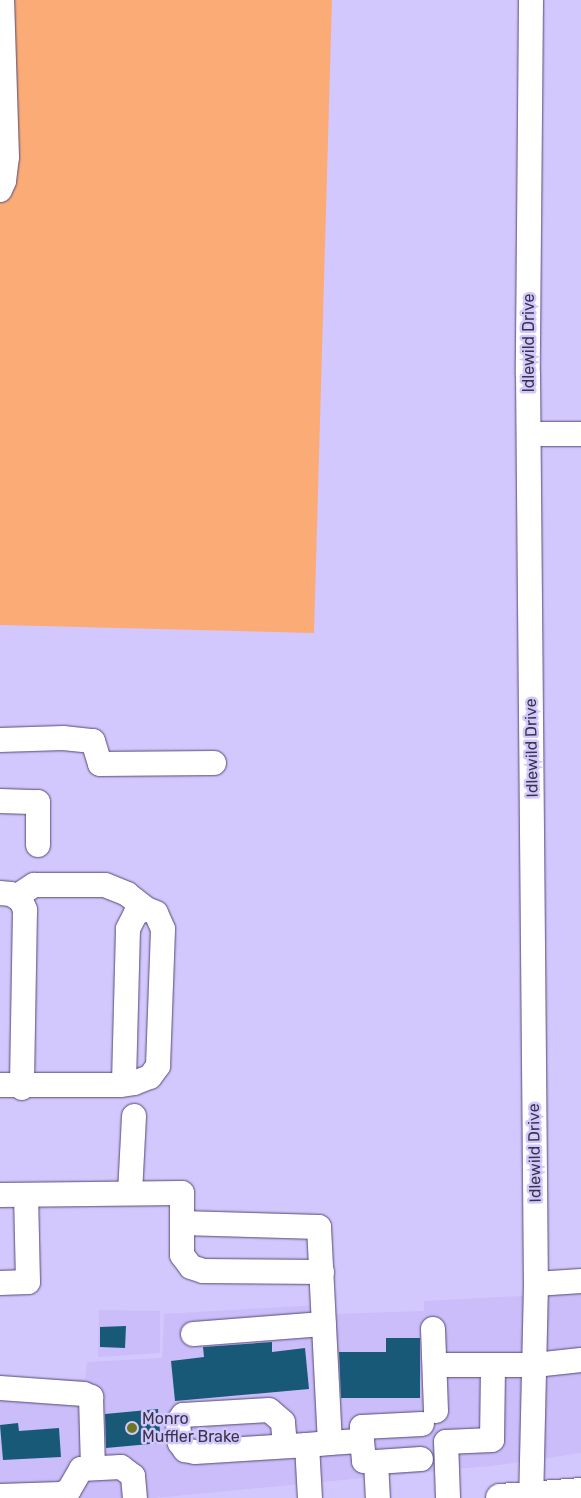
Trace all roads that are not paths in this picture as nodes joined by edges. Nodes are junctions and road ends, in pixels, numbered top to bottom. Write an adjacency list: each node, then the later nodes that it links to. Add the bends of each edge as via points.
1 (2, 0): 3 (street, via 7,157)
2 (531, 0): 4 (street, Idlewild Drive)
3 (0, 190)
4 (529, 434): 5 (street); 22 (street, Idlewild Drive)
5 (581, 434)
6 (0, 740): 7 (street, via 63,738 93,741 100,764)
7 (214, 763)
8 (0, 802): 9 (street, via 38,802)
9 (38, 845)
10 (8, 895): 11 (street, via 34,885 105,885 127,894); 13 (street, via 25,910)
11 (146, 909): 12 (street, via 136,913 128,929); 12 (street, via 156,913 163,929 158,1066 150,1077)
12 (124, 1084): 13 (street)
13 (11, 1086)
14 (134, 1116): 15 (street)
15 (130, 1193): 17 (street); 18 (street, via 182,1193)
16 (0, 1195): 17 (street)
17 (26, 1196): 21 (street, via 28,1282)
18 (182, 1223): 19 (street, via 182,1255 191,1267 203,1271); 19 (street, via 319,1228)
19 (322, 1272): 23 (street)
20 (581, 1281): 22 (street)
21 (0, 1283)
22 (536, 1284): 29 (street, Idlewild Drive)
23 (324, 1324): 25 (street); 33 (street)
24 (433, 1329): 27 (street)
25 (193, 1334)
26 (581, 1361): 29 (street); 30 (street)
27 (435, 1365): 28 (street); 32 (street, via 429,1418 362,1427)
28 (492, 1365): 29 (street); 44 (street, via 492,1440 446,1442)
29 (535, 1366): 40 (street, Idlewild Drive)
30 (581, 1366)
31 (0, 1388): 36 (street, via 91,1397)
32 (362, 1441): 33 (street); 35 (street, via 364,1461)
33 (307, 1445): 42 (street)
34 (421, 1459): 35 (street)
35 (376, 1462): 43 (street)
36 (93, 1468): 39 (street, via 81,1469 69,1490); 41 (street, via 129,1469)
37 (581, 1492): 40 (main road)
38 (0, 1496): 39 (street)
39 (44, 1496)
40 (531, 1497): 45 (main road)
41 (135, 1498)
42 (310, 1498)
43 (378, 1498)
44 (448, 1498)
45 (500, 1498)

